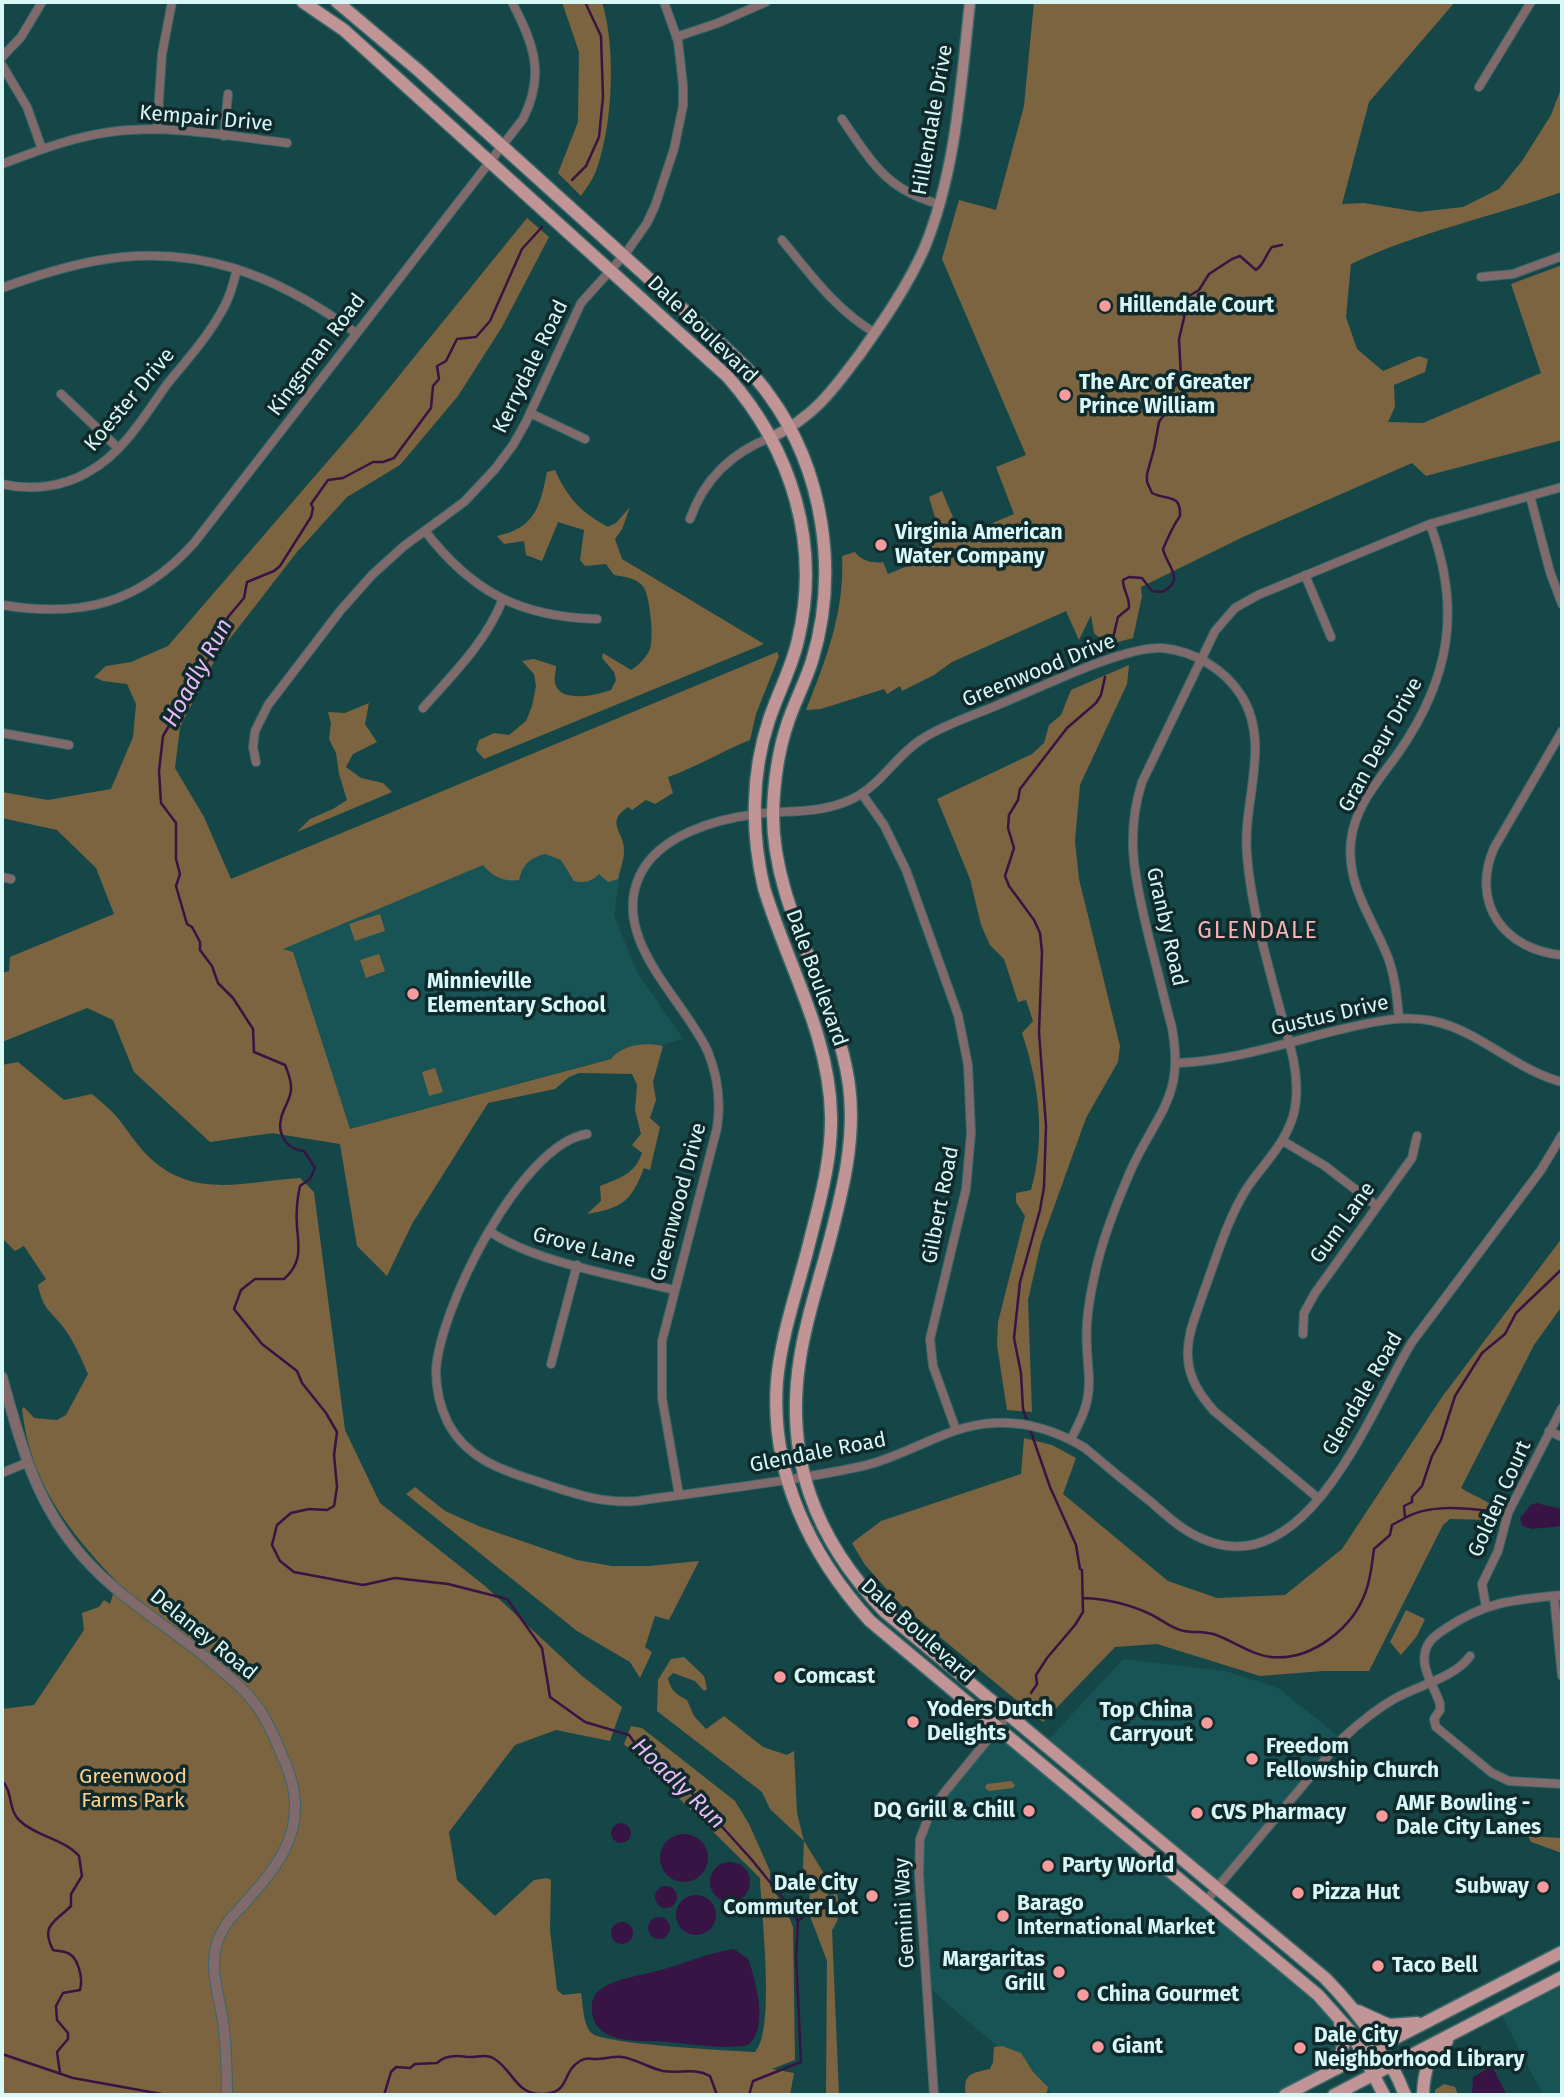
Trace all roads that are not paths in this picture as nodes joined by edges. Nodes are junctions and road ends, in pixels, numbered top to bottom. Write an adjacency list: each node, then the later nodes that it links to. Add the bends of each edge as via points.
1 (42, 2): 11 (street, via 21,37)
2 (172, 2): 16 (street, via 162,54)
3 (303, 2): 21 (main road, Dale Boulevard, via 344,30)
4 (337, 2): 19 (main road, Dale Boulevard)
5 (512, 2): 19 (street, Kingsman Road, via 528,33 536,79 523,119)
6 (664, 2): 10 (street, Kerrydale Road)
7 (766, 2): 10 (street)
8 (971, 2): 23 (main road, Hillendale Drive, via 952,145)
9 (1531, 2): 13 (street)
10 (676, 37): 25 (street, Kerrydale Road, via 683,85 679,128 655,206)
11 (2, 57)
12 (2, 65): 20 (street, via 27,107)
13 (1479, 87)
14 (228, 94): 17 (street)
15 (842, 119): 23 (street, via 887,179 909,194)
16 (157, 129): 17 (street, Kempair Drive); 20 (street, Kempair Drive, via 97,134)
17 (224, 136): 18 (street, Kempair Drive)
18 (287, 143)
19 (502, 146): 21 (street, Kingsman Road); 25 (main road, Dale Boulevard)
20 (42, 149): 22 (street, Kempair Drive)
21 (490, 161): 28 (main road, Dale Boulevard); 31 (street, Kingsman Road)
22 (2, 163)
23 (939, 204): 32 (main road, Hillendale Drive, via 919,258)
24 (782, 240): 32 (street, via 828,297)
25 (624, 256): 28 (street, Kerrydale Road); 35 (main road, Dale Boulevard, via 752,375)
26 (1562, 256): 29 (street, via 1513,274)
27 (237, 269): 30 (street, via 184,258 134,256 62,268); 31 (street, via 291,291); 38 (street, Koester Drive, via 219,316)
28 (610, 270): 34 (street, Kerrydale Road, via 580,303); 36 (main road, Dale Boulevard, via 728,377)
29 (1481, 277)
30 (2, 288)
31 (356, 333): 48 (street, Kingsman Road, via 194,543 163,573 121,598 83,608 43,611)
32 (875, 333): 35 (main road, Hillendale Drive, via 827,398)
33 (61, 394): 38 (street)
34 (530, 413): 37 (street); 44 (street, Kerrydale Road, via 513,445 478,488)
35 (790, 428): 36 (main road, Hillendale Drive); 58 (main road, Dale Boulevard, via 818,503 825,575 814,652 782,744)
36 (772, 437): 42 (street, via 720,468); 59 (main road, Dale Boulevard, via 800,513 806,592 797,642 762,744)
37 (585, 439)
38 (118, 448): 39 (street, Koester Drive, via 92,471 63,483)
39 (2, 484)
40 (1562, 488): 41 (street, Granby Road)
41 (1530, 496): 43 (street, Granby Road); 47 (street)
42 (690, 519)
43 (1430, 524): 45 (street, Granby Road); 61 (street, Gran Deur Drive, via 1446,584 1449,617 1444,657 1427,705 1364,801 1352,833 1350,857 1356,892 1390,965)
44 (425, 531): 46 (street, via 465,574); 56 (street, Kerrydale Road, via 362,585 268,705 255,731)
45 (1305, 575): 50 (street); 51 (street, Granby Road, via 1235,608)
46 (503, 599): 49 (street, via 551,616); 52 (street, via 489,631)
47 (1562, 604)
48 (2, 605)
49 (597, 619)
50 (1331, 637)
51 (1200, 659): 57 (street, Greenwood Drive, via 1178,651 1148,649 1101,663 931,733 905,751); 62 (street, Greenwood Drive, via 1233,684 1252,719 1256,746 1247,854 1256,913); 63 (street, Granby Road, via 1142,782 1132,837 1135,881)
52 (423, 708)
53 (1562, 731): 60 (street, via 1494,848 1486,876 1491,909 1505,930 1533,950)
54 (2, 733): 55 (street)
55 (69, 745)
56 (256, 762)
57 (862, 794): 58 (street, Greenwood Drive, via 820,810); 77 (street, Gilbert Road, via 884,825 906,870 958,1015 968,1065 968,1170 930,1339 933,1366)
58 (773, 813): 59 (street, Greenwood Drive); 83 (main road, Dale Boulevard, via 784,888 834,1023 851,1114 847,1167 800,1358 796,1412)
59 (755, 814): 72 (street, Greenwood Drive, via 718,822 668,844 647,862 634,893 634,918 643,946 703,1042 719,1097 717,1128); 84 (main road, Dale Boulevard, via 764,888 820,1042 831,1114 826,1178 777,1380 778,1435)
60 (1562, 954)
61 (1399, 1018): 62 (street, Gustus Drive); 64 (street, Gustus Drive, via 1451,1026 1534,1074)
62 (1288, 1042): 63 (street, Gustus Drive, via 1221,1059); 68 (street, Greenwood Drive, via 1296,1094)
63 (1177, 1063): 80 (street, Granby Road, via 1167,1104 1130,1173 1094,1276 1087,1325 1088,1394)
64 (1562, 1082)
65 (587, 1134): 70 (street, Glendale Road, via 564,1143 541,1163)
66 (1562, 1135): 86 (street, Glendale Road, via 1541,1170 1412,1342 1357,1444)
67 (1417, 1136): 69 (street, Gum Lane, via 1412,1158)
68 (1283, 1140): 69 (street); 86 (street, Greenwood Drive, via 1229,1222 1190,1333 1188,1358 1193,1380 1214,1411)
69 (1377, 1206): 73 (street, Gum Lane, via 1315,1293 1304,1313)
70 (489, 1231): 71 (street, Grove Lane, via 522,1250); 85 (street, Glendale Road, via 453,1303 438,1359 439,1399 454,1433 486,1462 575,1494 626,1502)
71 (577, 1265): 72 (street, Grove Lane); 74 (street)
72 (674, 1290): 85 (street, Greenwood Drive, via 661,1361 662,1398)
73 (1303, 1334)
74 (551, 1364)
75 (2, 1377): 81 (street, Delaney Road)
76 (1562, 1408): 78 (street, Golden Court)
77 (956, 1430): 80 (street, Glendale Road, via 1009,1422); 83 (street, Glendale Road, via 887,1460)
78 (1549, 1431): 79 (street); 88 (street, Golden Court, via 1508,1513 1498,1552 1483,1580)
79 (1562, 1437)
80 (1071, 1439): 86 (street, Glendale Road, via 1189,1532 1216,1544 1240,1546 1271,1538 1294,1525)
81 (26, 1463): 82 (street); 108 (street, Delaney Road, via 58,1524 102,1577 246,1693 266,1720 291,1779 295,1807 288,1847 231,1917 217,1942 215,1980)
82 (2, 1473)
83 (803, 1476): 84 (street, Glendale Road); 92 (main road, Dale Boulevard, via 819,1521 865,1591)
84 (787, 1478): 85 (street, Glendale Road); 93 (main road, Dale Boulevard, via 808,1534 852,1601)
85 (679, 1495)
86 (1318, 1498)
87 (1558, 1596): 88 (street); 90 (street)
88 (1486, 1607): 91 (street, via 1429,1642 1424,1659)
89 (1470, 1656): 91 (street, via 1460,1668)
90 (1562, 1676)
91 (1430, 1681): 94 (street, via 1440,1704 1436,1727 1492,1773 1509,1781); 95 (street, via 1376,1710 1342,1740)
92 (1008, 1715): 93 (street, Gemini Way); 95 (main road, Dale Boulevard)
93 (998, 1728): 96 (main road, Dale Boulevard); 109 (street, Gemini Way, via 934,1807 920,1839)
94 (1562, 1784)
95 (1217, 1888): 96 (street); 99 (main road, Dale Boulevard, via 1318,1972)
96 (1205, 1902): 100 (main road, Dale Boulevard)
97 (1562, 1952): 101 (main road)
98 (1562, 1977): 102 (main road)
99 (1353, 2009): 101 (main road, via 1389,2025); 103 (main road, Dale Boulevard)
100 (1335, 2013): 104 (main road, Dale Boulevard); 106 (main road, via 1344,2039)
101 (1424, 2023): 103 (main road)
102 (1458, 2031): 105 (main road); 114 (main road, via 1430,2058)
103 (1380, 2046): 104 (main road); 105 (main road, Dale Boulevard)
104 (1364, 2054): 106 (main road); 107 (main road, Dale Boulevard)
105 (1392, 2065): 107 (main road); 113 (main road, Dale Boulevard)
106 (1336, 2069): 110 (main road)
107 (1374, 2074): 111 (main road); 112 (main road, Dale Boulevard)
108 (227, 2095)
109 (934, 2095)
110 (1285, 2095)
111 (1334, 2095)
112 (1384, 2095)
113 (1405, 2095)
114 (1423, 2095)

